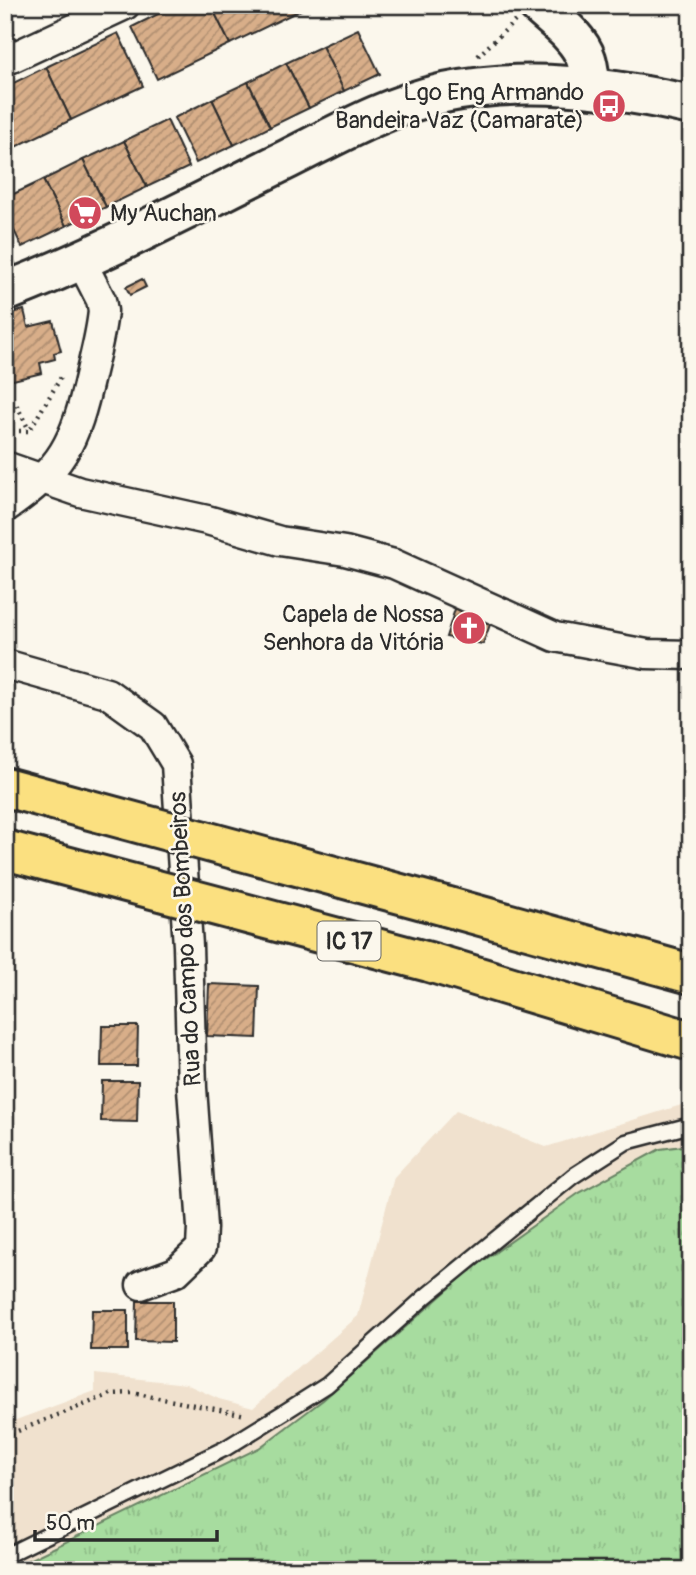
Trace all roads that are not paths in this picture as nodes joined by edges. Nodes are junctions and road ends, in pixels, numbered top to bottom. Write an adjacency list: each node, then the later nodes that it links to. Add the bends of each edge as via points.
1 (125, 5): 3 (street)
2 (542, 11): 4 (street, via 583,51)
3 (5, 61)
4 (591, 87): 5 (street); 6 (street, via 503,85 417,100)
5 (691, 105)
6 (80, 259): 7 (street); 9 (street, via 101,300 102,326 80,420 69,446)
7 (5, 292)
8 (5, 466): 9 (street)
9 (43, 479): 10 (street); 11 (street, via 279,541 394,564 555,637 647,654)
10 (5, 509)
11 (691, 655)
12 (5, 664): 18 (street, Rua do Campo dos Bombeiros, via 107,693 153,726 176,764 201,1248 176,1272)
13 (5, 787): 15 (highway, IC 17, bridge)
14 (5, 850): 16 (highway, IC 17, bridge, via 429,962)
15 (691, 974)
16 (691, 1041)
17 (691, 1125): 19 (lane, via 626,1142 573,1176 426,1296 327,1385 271,1421 226,1448)
18 (141, 1285)
19 (5, 1556)

